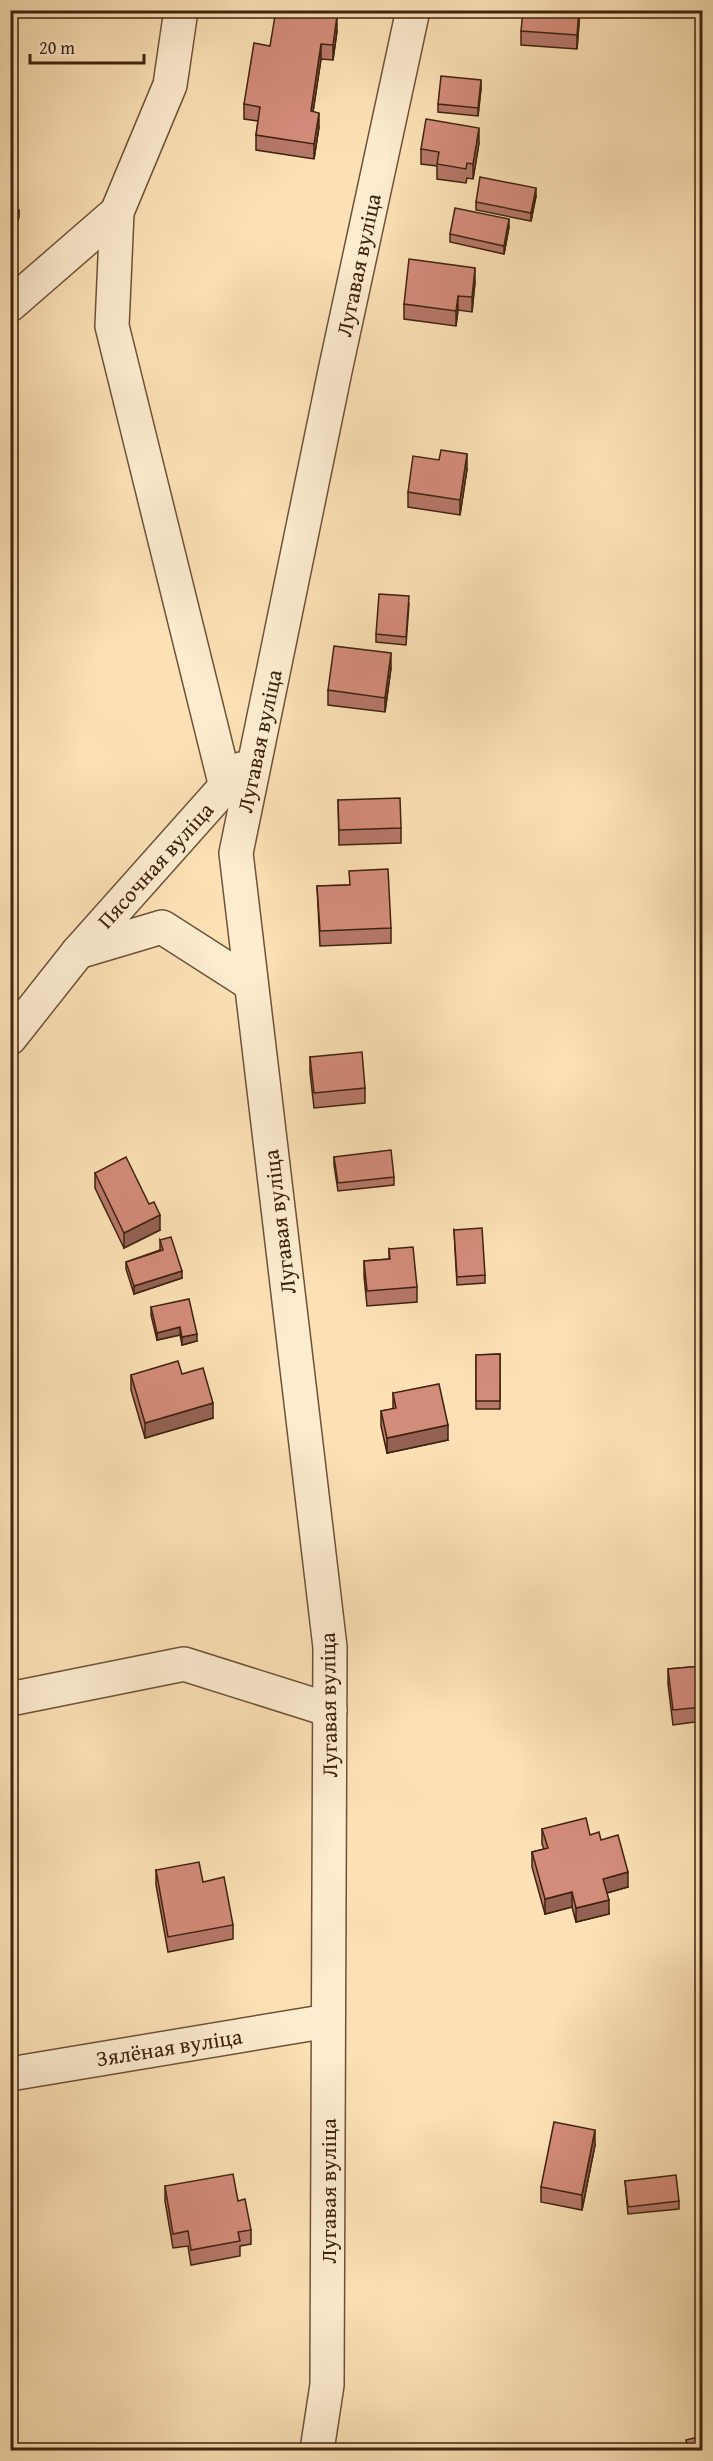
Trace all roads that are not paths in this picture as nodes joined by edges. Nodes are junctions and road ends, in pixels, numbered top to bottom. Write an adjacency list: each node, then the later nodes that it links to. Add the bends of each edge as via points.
1 (181, 10): 3 (street, via 170,85)
2 (413, 10): 5 (street, Лугавая вуліца)
3 (117, 212): 4 (street); 6 (street, via 112,326)
4 (10, 305)
5 (256, 753): 6 (street, Пясочная вуліца); 8 (street, Лугавая вуліца, via 236,853)
6 (226, 787): 7 (street, Пясочная вуліца)
7 (78, 952): 8 (street, Пясочная вуліца, via 162,927); 9 (street, Пясочная вуліца)
8 (251, 984): 11 (street, Лугавая вуліца, via 330,1647)
9 (10, 1038)
10 (10, 1699): 11 (street, via 184,1664)
11 (330, 1710): 12 (street, Лугавая вуліца)
12 (328, 2021): 13 (street, Зялёная вуліца); 14 (street, Лугавая вуліца, via 327,2385)
13 (10, 2074)
14 (317, 2451)

